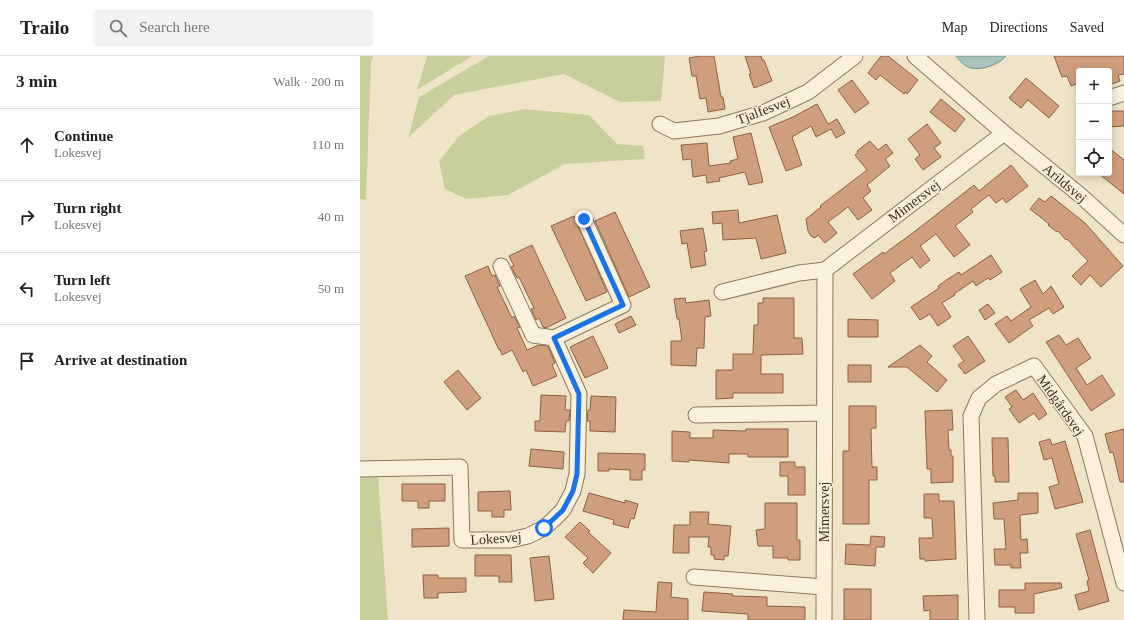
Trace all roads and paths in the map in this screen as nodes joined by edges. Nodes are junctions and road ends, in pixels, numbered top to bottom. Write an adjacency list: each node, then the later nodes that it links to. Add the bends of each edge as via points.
1 (855, 56): 5 (street, Tjalfesvej, via 808,92 763,113 719,126 674,131)
2 (915, 56): 6 (street)
3 (1124, 93): 4 (street)
4 (1112, 97)
5 (660, 124)
6 (1004, 133): 8 (street, Arildsvej); 10 (street, Mimersvej)
7 (584, 219): 12 (street, via 623,305)
8 (1124, 235)
9 (501, 266): 12 (street, via 533,335)
10 (825, 270): 11 (street, via 799,273); 13 (street, Mimersvej)
11 (722, 292)
12 (554, 338): 15 (street, Lokesvej, via 579,394 577,474 573,491 563,510 544,528 528,536 510,540 462,540 460,467)
13 (824, 413): 14 (street); 18 (street, Mimersvej)
14 (696, 415)
15 (360, 468)
16 (694, 577): 18 (street)
17 (1124, 583): 20 (street, Midgårdsvej, via 1085,436 1034,366 996,384 979,398 971,416)
18 (824, 587): 19 (street, Mimersvej)
19 (824, 620)
20 (977, 620)

